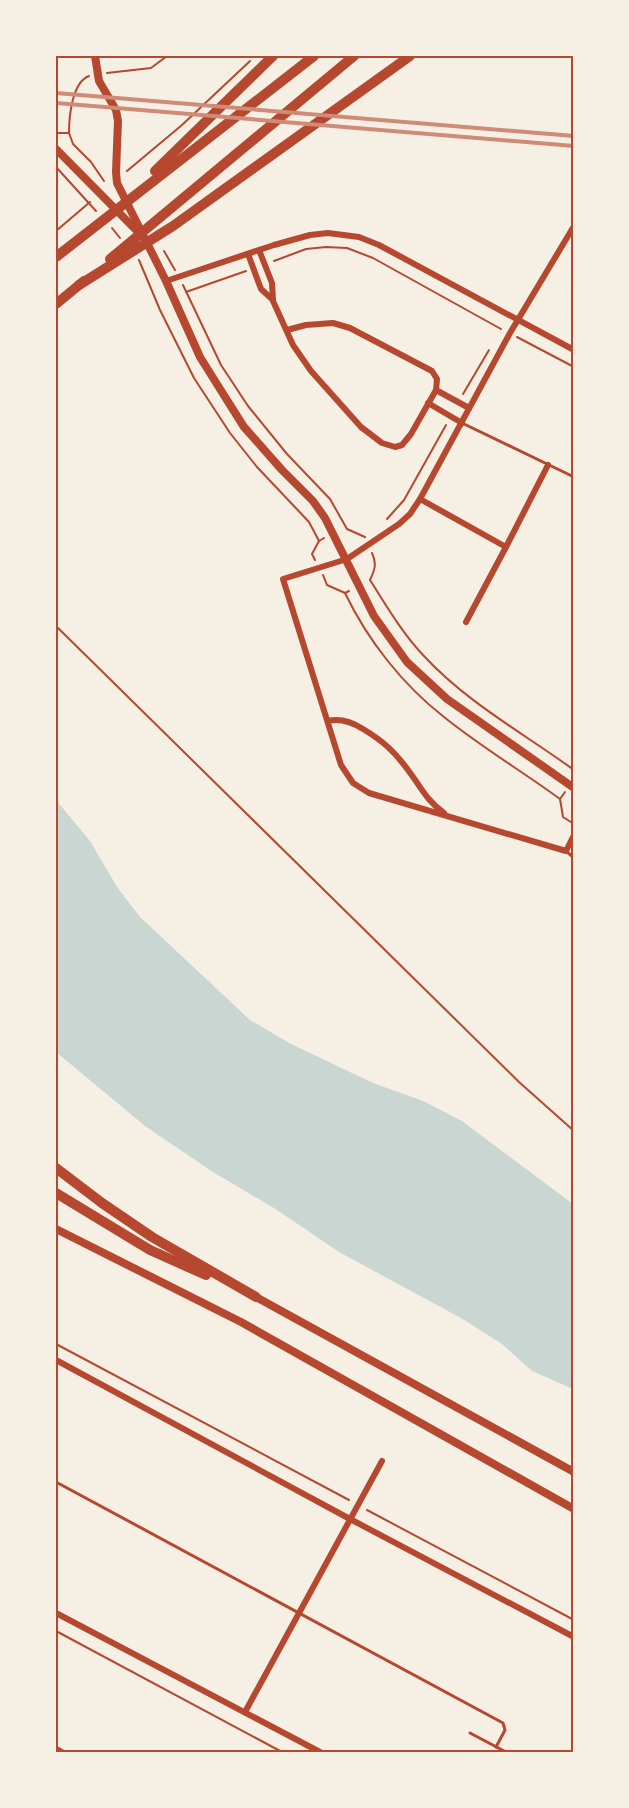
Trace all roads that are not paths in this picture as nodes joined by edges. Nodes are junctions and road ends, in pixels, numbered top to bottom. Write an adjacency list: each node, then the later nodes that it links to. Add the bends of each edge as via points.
1 (94, 56): 9 (street, via 99,81 118,121 117,183)
2 (273, 56): 7 (highway)
3 (312, 56): 7 (highway)
4 (354, 56): 14 (highway)
5 (410, 56): 14 (highway, via 173,226)
6 (56, 149): 9 (street)
7 (120, 205): 12 (highway)
8 (573, 226): 17 (street)
9 (146, 240): 13 (street)
10 (259, 250): 11 (street); 15 (street, via 272,283); 17 (street, via 310,235 359,237)
11 (248, 254): 13 (street); 15 (street, via 261,289)
12 (56, 257)
13 (166, 281): 28 (street, via 200,357 227,401 262,449 313,501)
14 (79, 285): 16 (highway)
15 (273, 301): 18 (street)
16 (56, 304)
17 (518, 320): 19 (street); 22 (street)
18 (287, 330): 20 (street, via 333,323 350,328 432,371 437,379); 21 (street, via 311,371 361,427 382,443 402,445)
19 (573, 350)
20 (436, 390): 21 (street); 22 (street)
21 (428, 403): 23 (street)
22 (470, 408): 23 (street)
23 (462, 423): 24 (lane); 26 (street)
24 (548, 465): 25 (lane); 27 (street)
25 (573, 477)
26 (420, 500): 27 (street); 28 (street, via 399,525)
27 (506, 548): 29 (street)
28 (347, 559): 30 (street, via 283,579); 31 (street, via 374,616 407,662 447,699)
29 (466, 622)
30 (328, 721): 32 (street, via 338,719 386,743 432,804); 32 (street, via 341,765 353,783 369,793)
31 (572, 787)
32 (450, 816): 34 (street)
33 (573, 835): 34 (street)
34 (566, 851): 35 (lane)
35 (573, 858)
36 (56, 1168): 39 (highway, via 152,1237)
37 (56, 1193): 39 (highway, via 150,1250)
38 (56, 1229): 44 (main road, via 241,1322)
39 (256, 1297): 42 (main road)
40 (56, 1360): 45 (street)
41 (382, 1461): 45 (street)
42 (573, 1472)
43 (56, 1482): 47 (lane)
44 (573, 1509)
45 (350, 1519): 47 (street); 48 (street)
46 (56, 1613): 49 (street)
47 (299, 1614): 49 (street); 51 (lane, via 503,1723 505,1730)
48 (573, 1637)
49 (245, 1712): 54 (street)
50 (470, 1733): 51 (lane)
51 (496, 1747): 55 (lane)
52 (56, 1748): 53 (lane)
53 (65, 1752)
54 (320, 1752)
55 (506, 1752)

